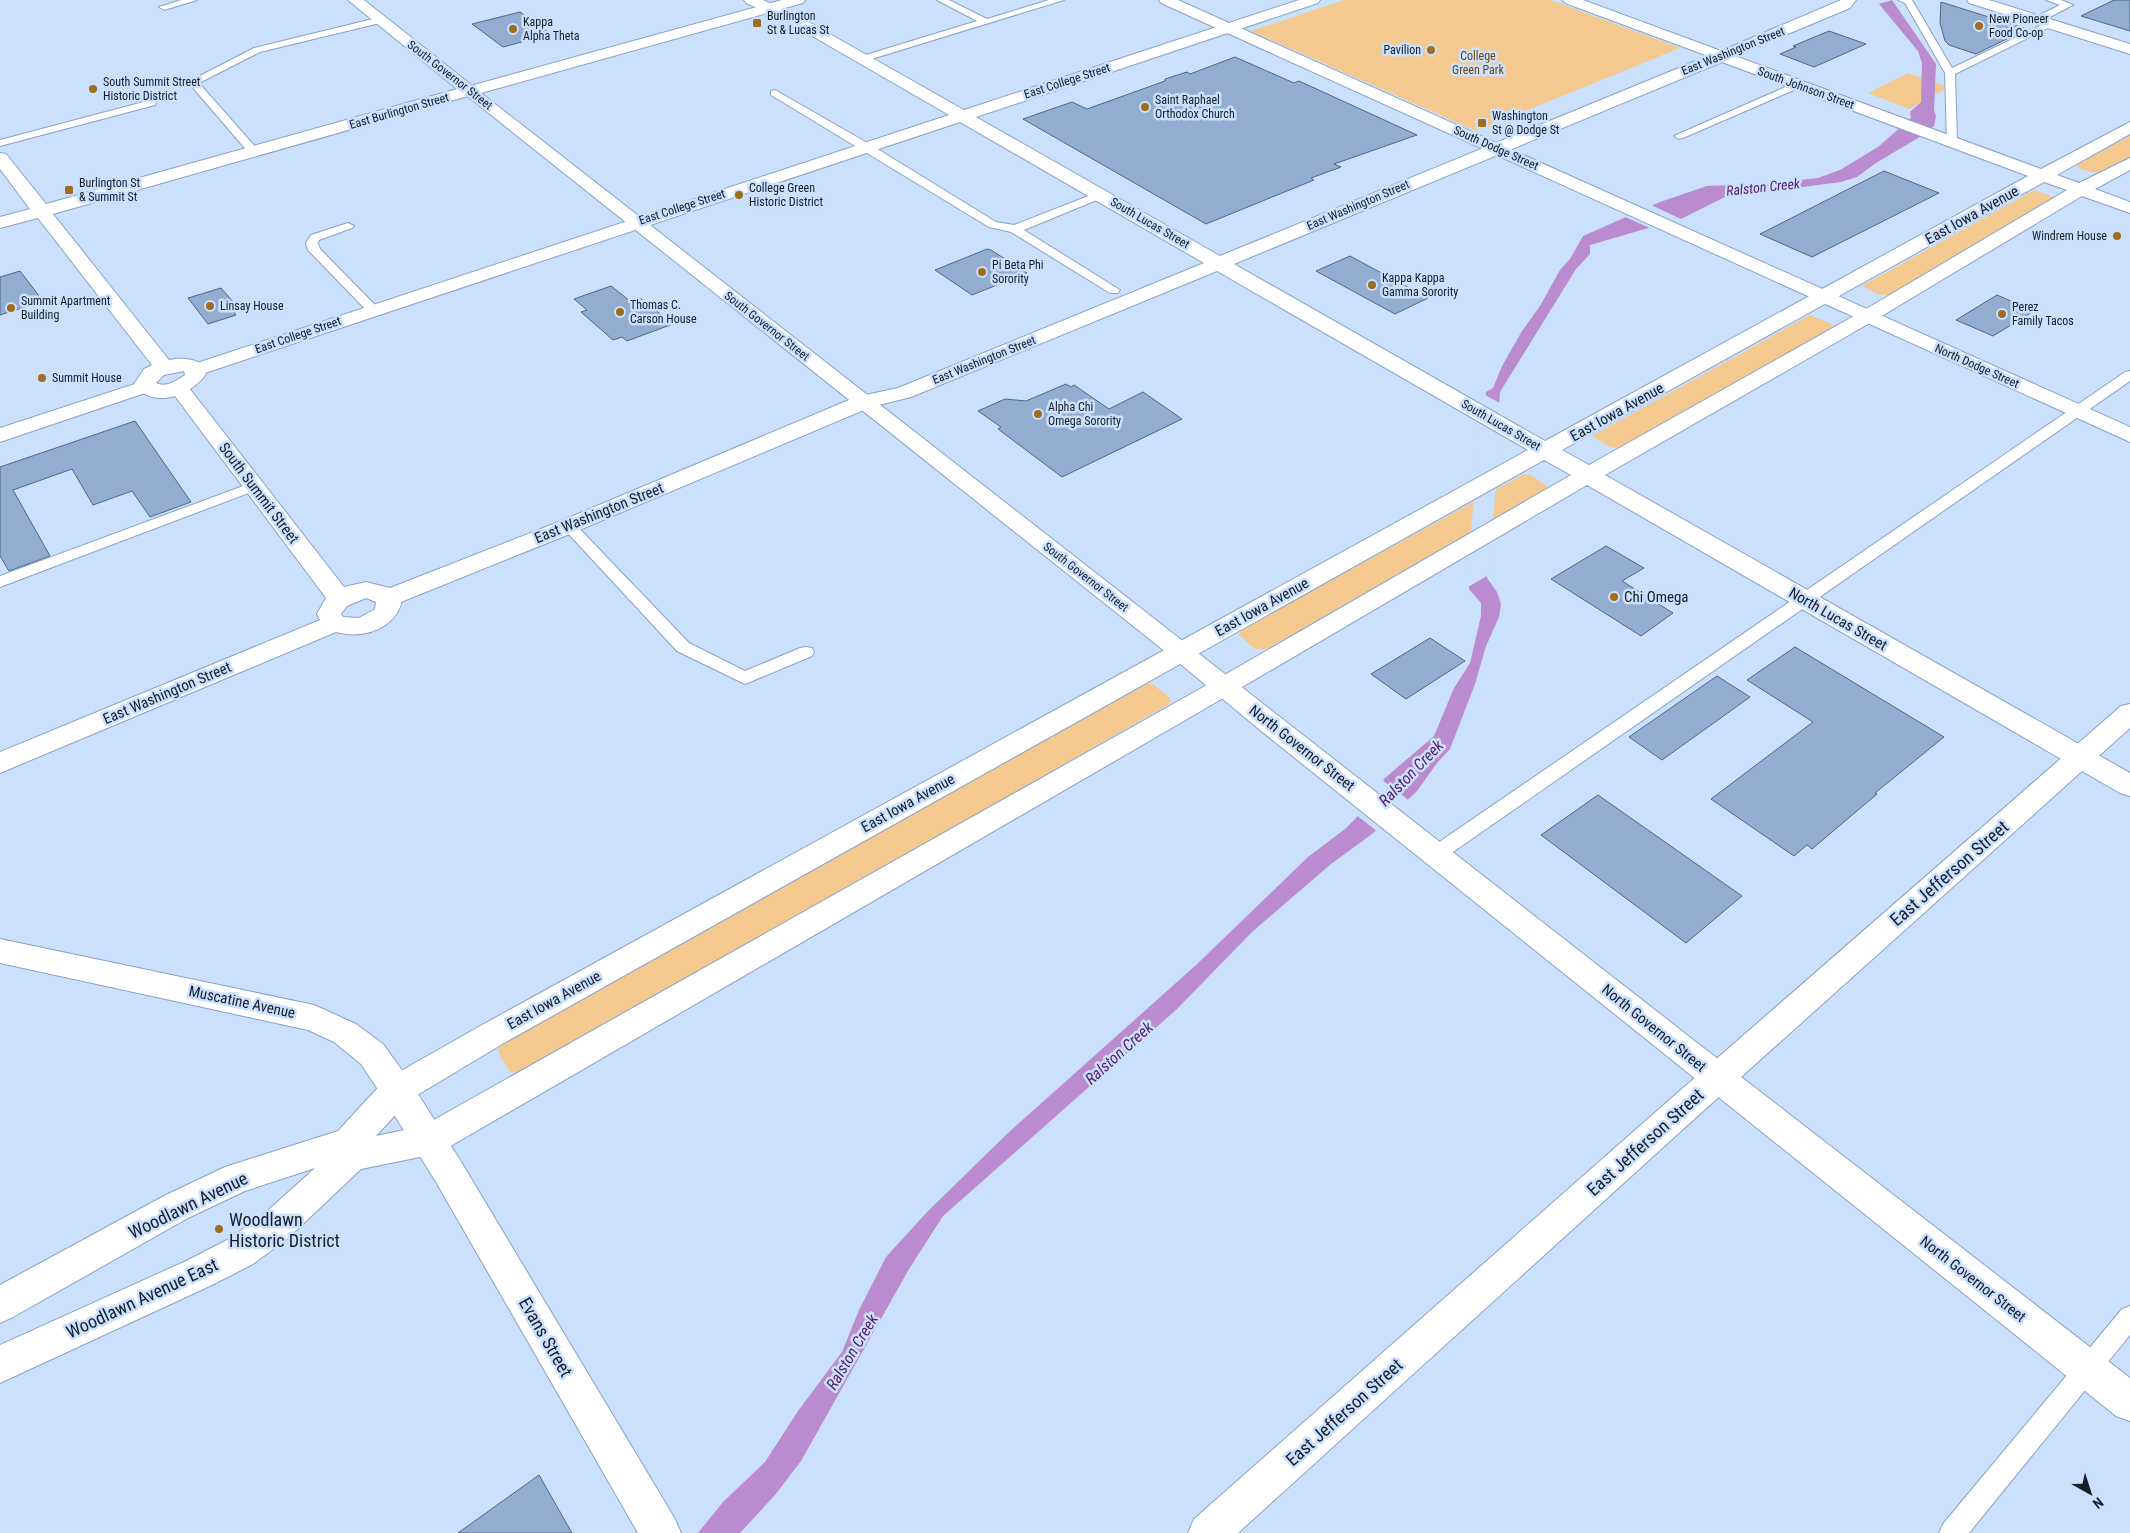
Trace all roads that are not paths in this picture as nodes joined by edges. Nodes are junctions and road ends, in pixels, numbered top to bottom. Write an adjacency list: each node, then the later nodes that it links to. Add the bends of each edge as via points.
1 (192, 0): 15 (lane)
2 (355, 0): 16 (street, South Governor Street)
3 (798, 0): 14 (street, East Burlington Street)
4 (942, 0): 17 (lane)
5 (1059, 0): 17 (lane)
6 (1166, 0): 19 (street, South Dodge Street)
7 (1313, 0): 19 (street, East College Street)
8 (1572, 0): 21 (street)
9 (1818, 0): 20 (street, East Washington Street)
10 (1849, 0): 22 (street, East Washington Street)
11 (1903, 0): 26 (lane, via 1908,1)
12 (1974, 0): 18 (street)
13 (2052, 0): 18 (lane, via 2068,5)
14 (759, 4): 24 (street, South Lucas Street); 28 (street, East Burlington Street)
15 (164, 7)
16 (381, 20): 28 (street, South Governor Street); 39 (lane, via 257,50 193,82)
17 (986, 22): 24 (lane)
18 (2044, 22): 23 (street); 26 (lane)
19 (1229, 28): 31 (street, East College Street); 34 (street, South Dodge Street)
20 (1747, 29)
21 (1700, 48): 22 (street, East Washington Street); 25 (street, East Washington Street)
22 (1720, 48): 27 (street, South Johnson Street); 35 (street, East Washington Street)
23 (2130, 49)
24 (862, 59): 31 (street, South Lucas Street)
25 (1675, 59)
26 (1950, 73): 36 (lane)
27 (1797, 85): 33 (lane); 36 (street, South Johnson Street)
28 (469, 91): 39 (street, East Burlington Street); 47 (street, South Governor Street)
29 (775, 93): 38 (lane)
30 (151, 103): 37 (lane)
31 (961, 115): 38 (street, East College Street); 44 (street, South Lucas Street)
32 (2130, 127): 42 (street, East Iowa Avenue)
33 (1680, 136)
34 (1477, 140): 35 (street, South Dodge Street); 51 (street, East Washington Street)
35 (1496, 140): 51 (street, East Washington Street); 53 (street, South Dodge Street, via 1624,206)
36 (1952, 142): 42 (street, South Johnson Street)
37 (0, 143)
38 (866, 146): 47 (street, East College Street); 50 (lane, via 993,225)
39 (253, 152): 46 (street, East Burlington Street)
40 (0, 158): 46 (street)
41 (2130, 163): 43 (street)
42 (2042, 176): 43 (street, South Johnson Street); 53 (street, East Iowa Avenue)
43 (2080, 190): 45 (street, South Johnson Street); 55 (street)
44 (1100, 195): 50 (lane); 51 (street, South Lucas Street)
45 (2130, 208)
46 (40, 211): 48 (street, East Burlington Street); 56 (street)
47 (636, 222): 54 (street, East College Street); 61 (street, South Governor Street)
48 (0, 223)
49 (348, 226): 54 (lane, via 314,238 314,250)
50 (1015, 229): 52 (lane)
51 (1211, 258): 52 (street, East Washington Street); 61 (street, East Washington Street, via 904,393); 65 (street, South Lucas Street)
52 (1114, 290): 61 (street, East Washington Street, via 890,382)
53 (1825, 297): 55 (street, North Dodge Street); 65 (street, East Iowa Avenue)
54 (373, 310): 57 (street, East College Street)
55 (1868, 316): 62 (street, North Dodge Street); 66 (street)
56 (164, 368): 57 (street, via 188,365); 59 (street, via 146,379)
57 (195, 370): 60 (street, via 194,378)
58 (2130, 375): 62 (lane)
59 (147, 386): 60 (street, via 160,391); 63 (street)
60 (179, 388): 67 (street, South Summit Street)
61 (864, 402): 68 (street, East Washington Street); 73 (street, South Governor Street)
62 (2078, 411): 64 (street, North Dodge Street); 71 (lane)
63 (0, 434)
64 (2130, 435)
65 (1546, 451): 66 (street, North Lucas Street); 73 (street, East Iowa Avenue)
66 (1588, 475): 71 (street, North Lucas Street); 75 (street)
67 (254, 486): 69 (lane); 72 (street, South Summit Street)
68 (569, 526): 70 (street, East Washington Street); 74 (lane, via 683,647 745,678)
69 (0, 582)
70 (388, 598): 72 (street, via 382,593 357,592); 72 (street, via 389,607 385,614 369,624 349,628)
71 (1805, 600): 77 (street, North Lucas Street); 80 (lane)
72 (337, 611): 78 (street, East Washington Street)
73 (1181, 651): 75 (street, North Governor Street); 83 (street, East Iowa Avenue)
74 (806, 652)
75 (1224, 687): 80 (street, North Governor Street); 84 (street)
76 (2130, 713): 77 (street, East Jefferson Street)
77 (2080, 757): 79 (street, North Lucas Street); 82 (street, East Jefferson Street)
78 (0, 763)
79 (2130, 786)
80 (1436, 854): 82 (street, North Governor Street)
81 (0, 951): 83 (street, Muscatine Avenue, via 314,1018 346,1033 372,1054)
82 (1717, 1078): 88 (street, North Governor Street); 91 (street, East Jefferson Street)
83 (397, 1090): 84 (street, Muscatine Avenue); 85 (street, Woodlawn Avenue, via 349,1142 236,1178 176,1207)
84 (430, 1140): 87 (street, Woodlawn Avenue East, via 352,1156 275,1227 240,1252); 90 (street, Evans Street)
85 (0, 1305)
86 (2130, 1317): 88 (lane)
87 (0, 1364)
88 (2088, 1369): 89 (street, North Governor Street); 92 (lane)
89 (2130, 1402)
90 (655, 1522)
91 (1208, 1533)
92 (1952, 1533)

